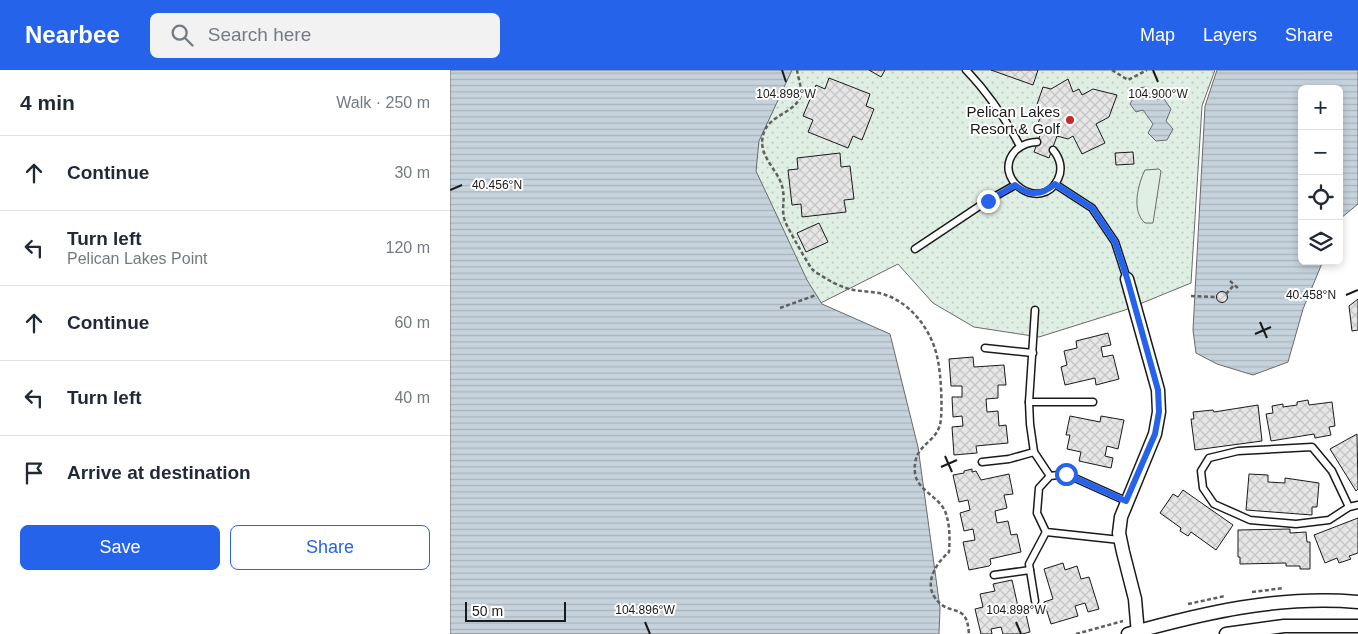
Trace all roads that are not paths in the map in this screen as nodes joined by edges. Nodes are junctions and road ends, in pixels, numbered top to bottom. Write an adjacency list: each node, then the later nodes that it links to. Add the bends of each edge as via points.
1 (966, 70): 3 (lane, via 1005,117)
2 (1037, 142): 3 (lane)
3 (1020, 146): 6 (lane, via 1010,160 1009,169)
4 (1053, 150): 5 (lane, via 1060,166)
5 (1055, 184): 6 (lane, via 1048,190 1030,194); 8 (lane, via 1092,208 1115,242)
6 (1015, 185): 7 (lane)
7 (915, 249)
8 (1127, 278): 17 (street, via 1158,390 1159,412 1155,434)
9 (1035, 310): 11 (lane)
10 (985, 348): 11 (lane)
11 (1033, 353): 12 (lane)
12 (1029, 402): 13 (lane); 14 (lane)
13 (1093, 402)
14 (1034, 452): 15 (lane); 16 (lane)
15 (982, 462)
16 (1050, 476): 17 (lane, via 1066,474); 20 (lane, via 1039,488 1037,513)
17 (1126, 501): 21 (street, via 1121,516)
18 (1358, 504): 19 (lane)
19 (1349, 507): 19 (lane, via 1332,471 1312,447 1238,451 1209,458 1201,471 1204,488 1214,504 1250,520 1296,524 1330,520)
20 (1046, 532): 21 (lane); 22 (lane, via 1029,564)
21 (1120, 540): 27 (street, via 1135,599)
22 (1030, 570): 23 (lane); 24 (lane)
23 (994, 575)
24 (1035, 601)
25 (1358, 602): 27 (street, via 1315,601 1244,606)
26 (1358, 626): 28 (street, via 1284,626)
27 (1134, 633)
28 (1226, 634)

